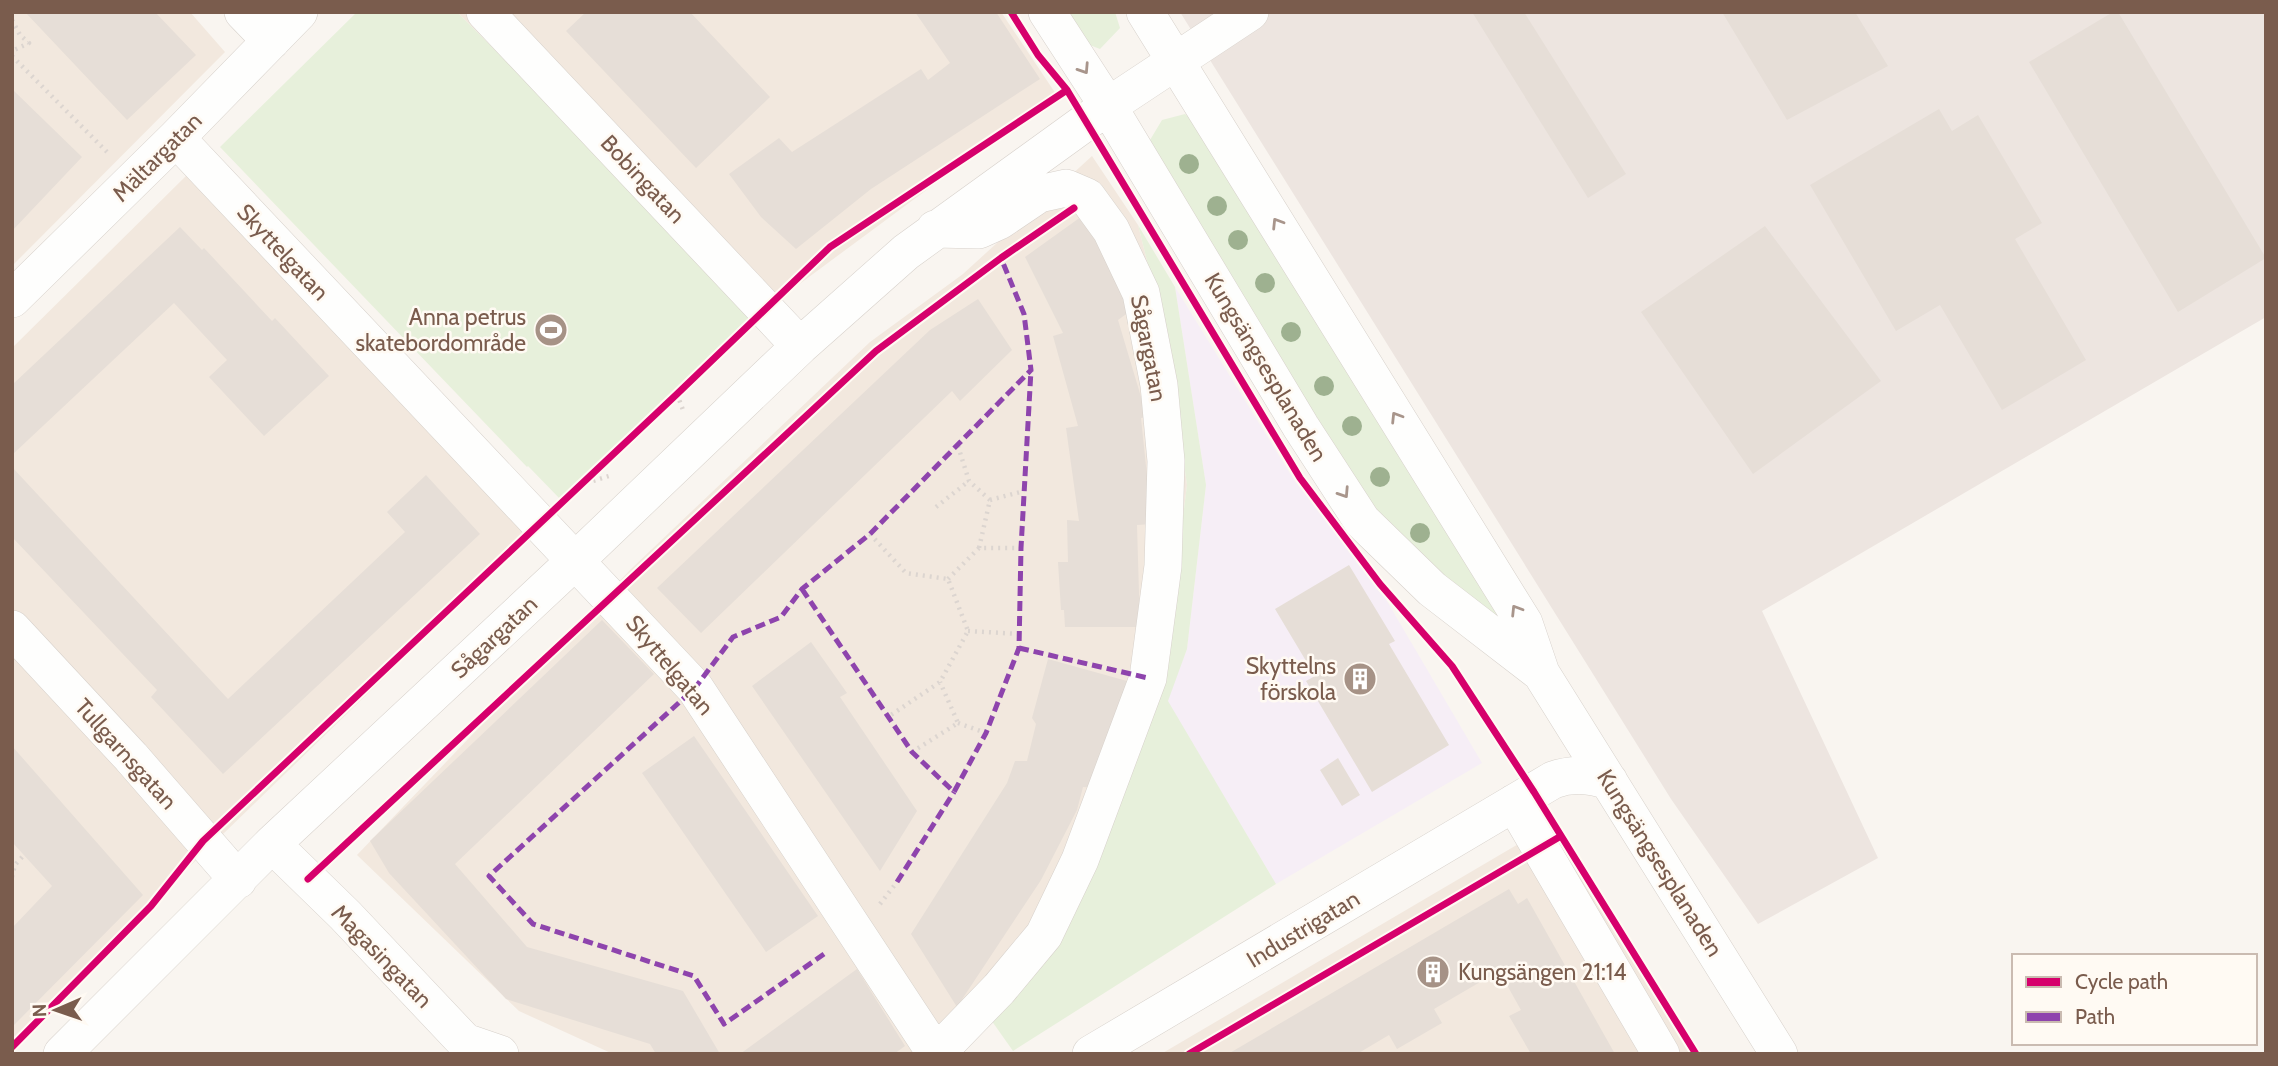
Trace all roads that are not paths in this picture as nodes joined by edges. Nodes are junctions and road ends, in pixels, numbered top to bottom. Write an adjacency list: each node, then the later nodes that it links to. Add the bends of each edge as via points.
1 (243, 12): 7 (street)
2 (299, 12): 7 (street, Mältargatan)
3 (485, 12): 13 (street, Bobingatan)
4 (1047, 12): 9 (street, Kungsängsesplanaden, one-way to 9)
5 (1145, 12): 8 (street, Kungsängsesplanaden)
6 (1250, 12): 8 (street, Sågargatan)
7 (271, 41): 10 (street, Mältargatan)
8 (1176, 61): 9 (street, Sågargatan); 17 (street, Kungsängsesplanaden, one-way to 8, via 1524,623)
9 (1108, 106): 11 (street, Sågargatan); 17 (street, Kungsängsesplanaden, one-way to 17, via 1362,521 1433,589)
10 (176, 138): 12 (street, Mältargatan); 14 (street, Skyttelgatan)
11 (935, 229): 13 (street, Sågargatan); 16 (street, Sågargatan, via 979,230 1039,194 1066,188 1087,197 1111,230 1142,293 1159,385 1166,461 1163,566)
12 (12, 299)
13 (800, 345): 14 (street, Sågargatan)
14 (575, 561): 16 (street, Skyttelgatan, via 695,688 936,1054 1044,935 1080,860); 20 (street, Sågargatan)
15 (12, 629): 21 (street, Tullgarnsgatan)
16 (1148, 678)
17 (1550, 688): 18 (street, Kungsängsesplanaden); 19 (street, via 1562,734 1560,751 1545,774)
18 (1609, 781): 19 (street, via 1590,775 1563,776); 26 (street, Kungsängsesplanaden)
19 (1514, 803): 24 (street, Industrigatan); 25 (street)
20 (272, 844): 21 (street, Sågargatan); 23 (street, Magasingatan, via 465,1042)
21 (237, 880): 22 (street, Sågargatan)
22 (62, 1054)
23 (500, 1054)
24 (1091, 1054)
25 (1661, 1054)
26 (1779, 1054)

